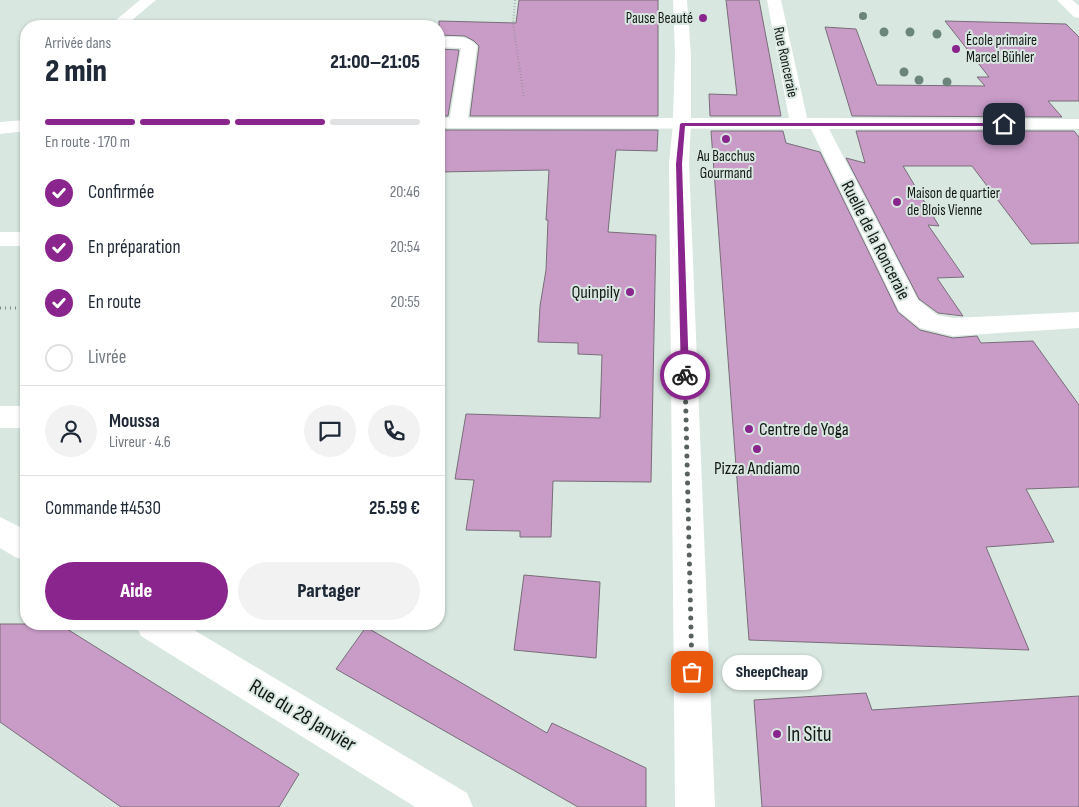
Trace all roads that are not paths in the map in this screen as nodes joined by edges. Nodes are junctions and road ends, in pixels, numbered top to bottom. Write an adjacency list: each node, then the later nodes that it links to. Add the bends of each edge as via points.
1 (149, 0): 6 (street)
2 (680, 0): 10 (street, via 684,55)
3 (774, 0): 12 (street, Rue Ronceraie)
4 (1064, 0): 5 (street)
5 (1079, 14)
6 (124, 20)
7 (445, 42): 9 (street, via 462,42 470,46)
8 (445, 124): 9 (street)
9 (458, 124): 10 (street)
10 (682, 124): 12 (street); 24 (street, via 679,164)
11 (1079, 124): 12 (street)
12 (808, 125): 17 (street, Ruelle de la Ronceraie, via 908,305 929,322 953,326)
13 (20, 126): 14 (street)
14 (0, 128)
15 (0, 239): 16 (street)
16 (20, 239)
17 (1079, 320)
18 (0, 417): 19 (street)
19 (20, 417)
20 (0, 531): 21 (street)
21 (20, 543)
22 (163, 630): 23 (street, Rue du 28 Janvier)
23 (453, 807)
24 (695, 807)

